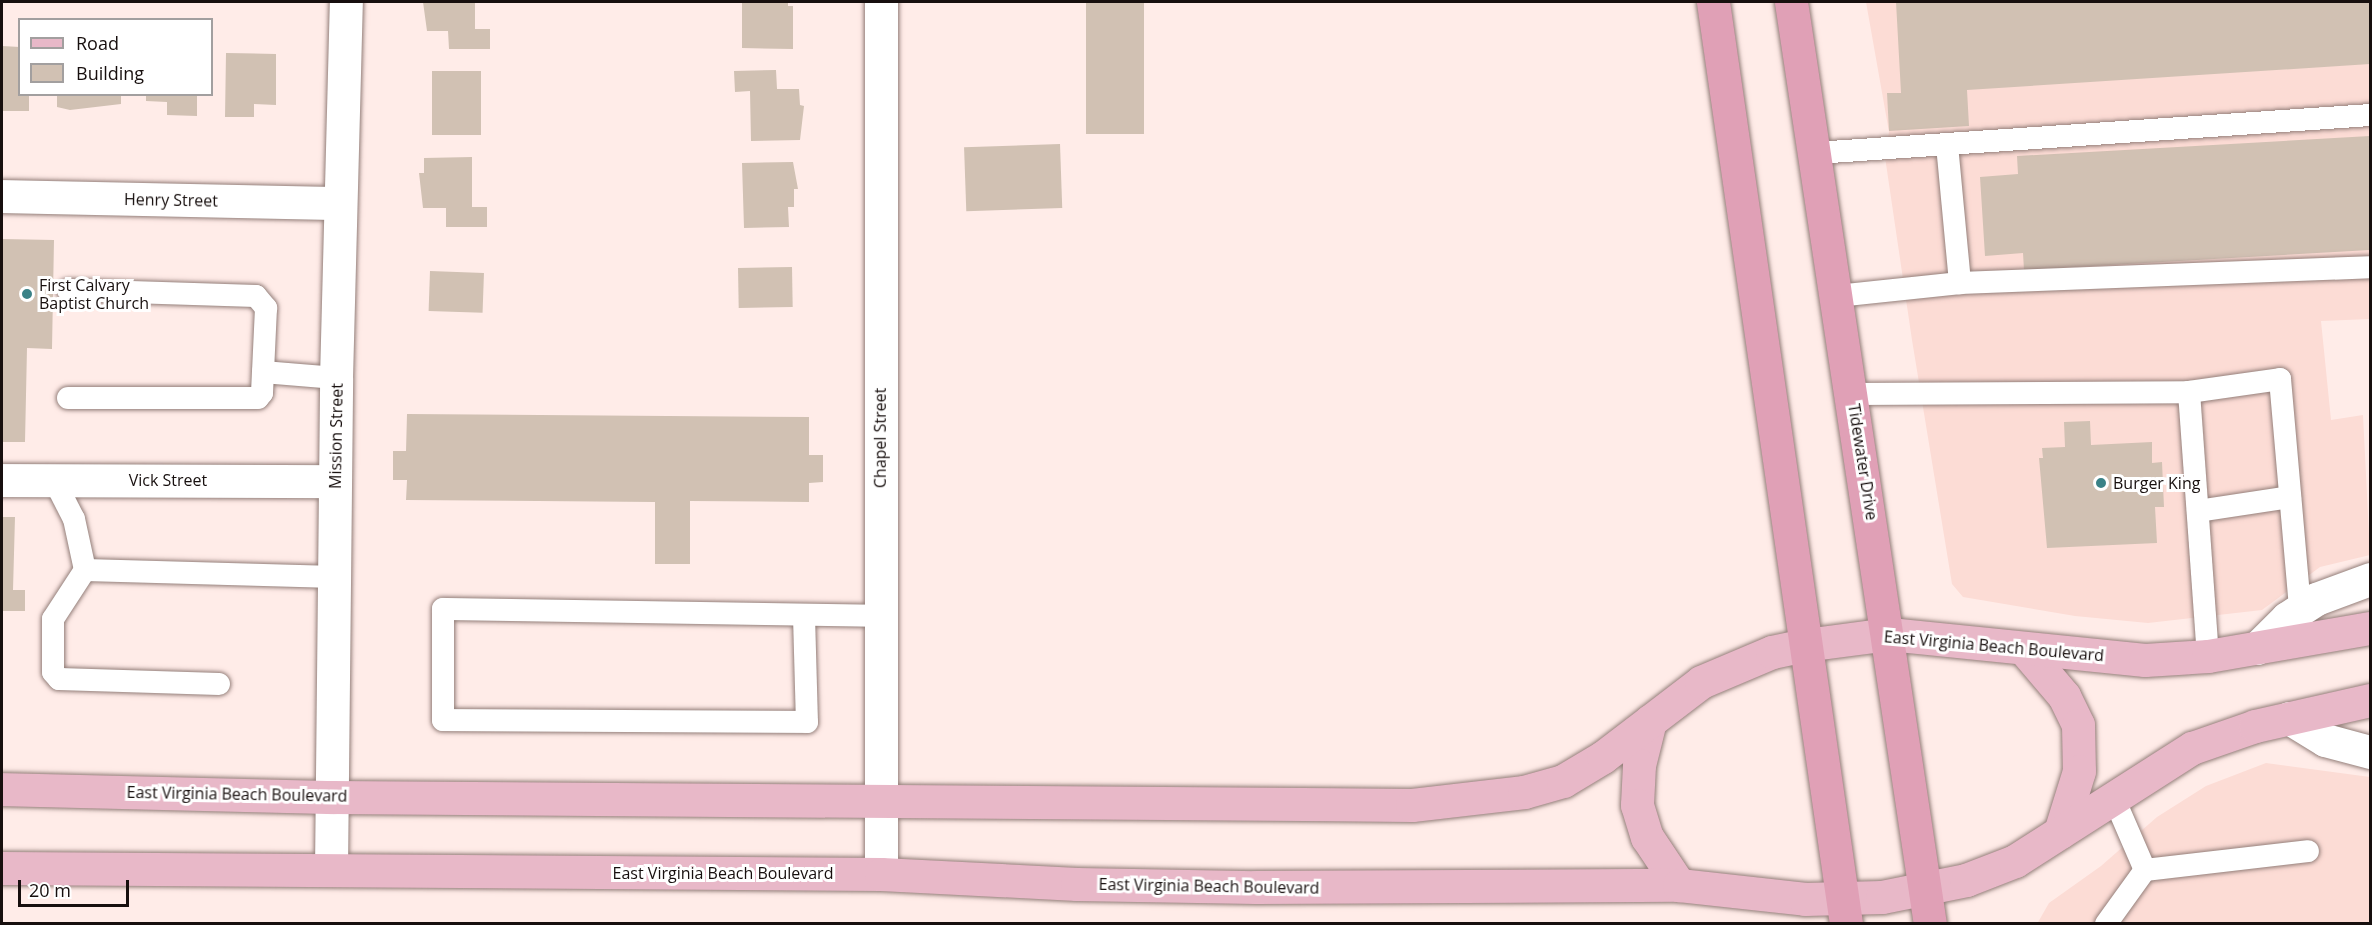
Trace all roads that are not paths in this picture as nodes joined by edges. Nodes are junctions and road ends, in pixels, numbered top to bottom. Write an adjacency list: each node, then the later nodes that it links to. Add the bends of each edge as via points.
1 (346, 2): 9 (street, Mission Street)
2 (880, 2): 29 (street, Chapel Street)
3 (1713, 2): 32 (highway)
4 (1791, 2): 7 (highway, Tidewater Drive)
5 (2370, 115): 6 (lane)
6 (1947, 145): 7 (lane); 11 (lane)
7 (1816, 153): 13 (highway, Tidewater Drive)
8 (2, 196): 9 (street, Henry Street)
9 (340, 203): 15 (street, Mission Street)
10 (2370, 267): 11 (lane)
11 (1960, 283): 13 (lane)
12 (68, 290): 14 (lane, via 256,296 266,308)
13 (1837, 296): 17 (highway, Tidewater Drive)
14 (263, 372): 15 (lane); 18 (lane, via 262,393 250,400)
15 (336, 378): 21 (street, Mission Street)
16 (2189, 392): 17 (lane); 22 (lane, via 2280,379); 23 (lane)
17 (1852, 394): 31 (highway, Tidewater Drive)
18 (68, 399)
19 (2, 480): 20 (street, Vick Street)
20 (54, 480): 21 (street, Vick Street); 24 (lane, via 74,519)
21 (335, 481): 25 (street, Mission Street)
22 (2290, 497): 23 (lane); 27 (lane)
23 (2198, 511): 35 (lane)
24 (85, 570): 25 (lane); 36 (lane, via 52,619 52,672 59,679)
25 (335, 577): 43 (street, Mission Street)
26 (2370, 579): 27 (street)
27 (2300, 609): 33 (street)
28 (804, 615): 28 (lane, via 443,609 443,720 807,722); 29 (lane)
29 (880, 616): 44 (street, Chapel Street)
30 (2370, 628): 33 (main road, East Virginia Beach Boulevard)
31 (1889, 634): 32 (main road, East Virginia Beach Boulevard); 34 (main road, East Virginia Beach Boulevard); 52 (highway, Tidewater Drive)
32 (1805, 645): 39 (main road, East Virginia Beach Boulevard, via 1731,666 1680,696); 53 (highway)
33 (2256, 648): 35 (main road, East Virginia Beach Boulevard)
34 (2024, 649): 35 (main road, East Virginia Beach Boulevard, via 2145,660); 45 (main road, via 2064,696 2078,725 2079,771)
35 (2208, 656)
36 (219, 684)
37 (2370, 700): 38 (main road, East Virginia Beach Boulevard)
38 (2289, 718): 40 (street, via 2325,740); 42 (main road, East Virginia Beach Boulevard, via 2192,748)
39 (1650, 721): 44 (main road, East Virginia Beach Boulevard, via 1563,781 1524,792 1413,805); 51 (main road, via 1639,765 1637,805 1647,837)
40 (2370, 752)
41 (2, 789): 43 (main road, East Virginia Beach Boulevard)
42 (2113, 796): 45 (main road, East Virginia Beach Boulevard); 49 (lane)
43 (331, 797): 44 (main road, East Virginia Beach Boulevard); 48 (street, Mission Street)
44 (881, 800): 50 (street, Chapel Street)
45 (2060, 832): 52 (main road, East Virginia Beach Boulevard, via 1994,870)
46 (2308, 850): 49 (lane)
47 (2, 868): 48 (main road, East Virginia Beach Boulevard)
48 (331, 870): 50 (main road, East Virginia Beach Boulevard)
49 (2145, 870): 55 (lane)
50 (881, 874): 51 (main road, East Virginia Beach Boulevard, via 1232,887)
51 (1679, 885): 53 (main road, East Virginia Beach Boulevard)
52 (1926, 890): 53 (main road, East Virginia Beach Boulevard); 54 (highway, Tidewater Drive)
53 (1844, 911)
54 (1930, 924)
55 (2106, 924)

